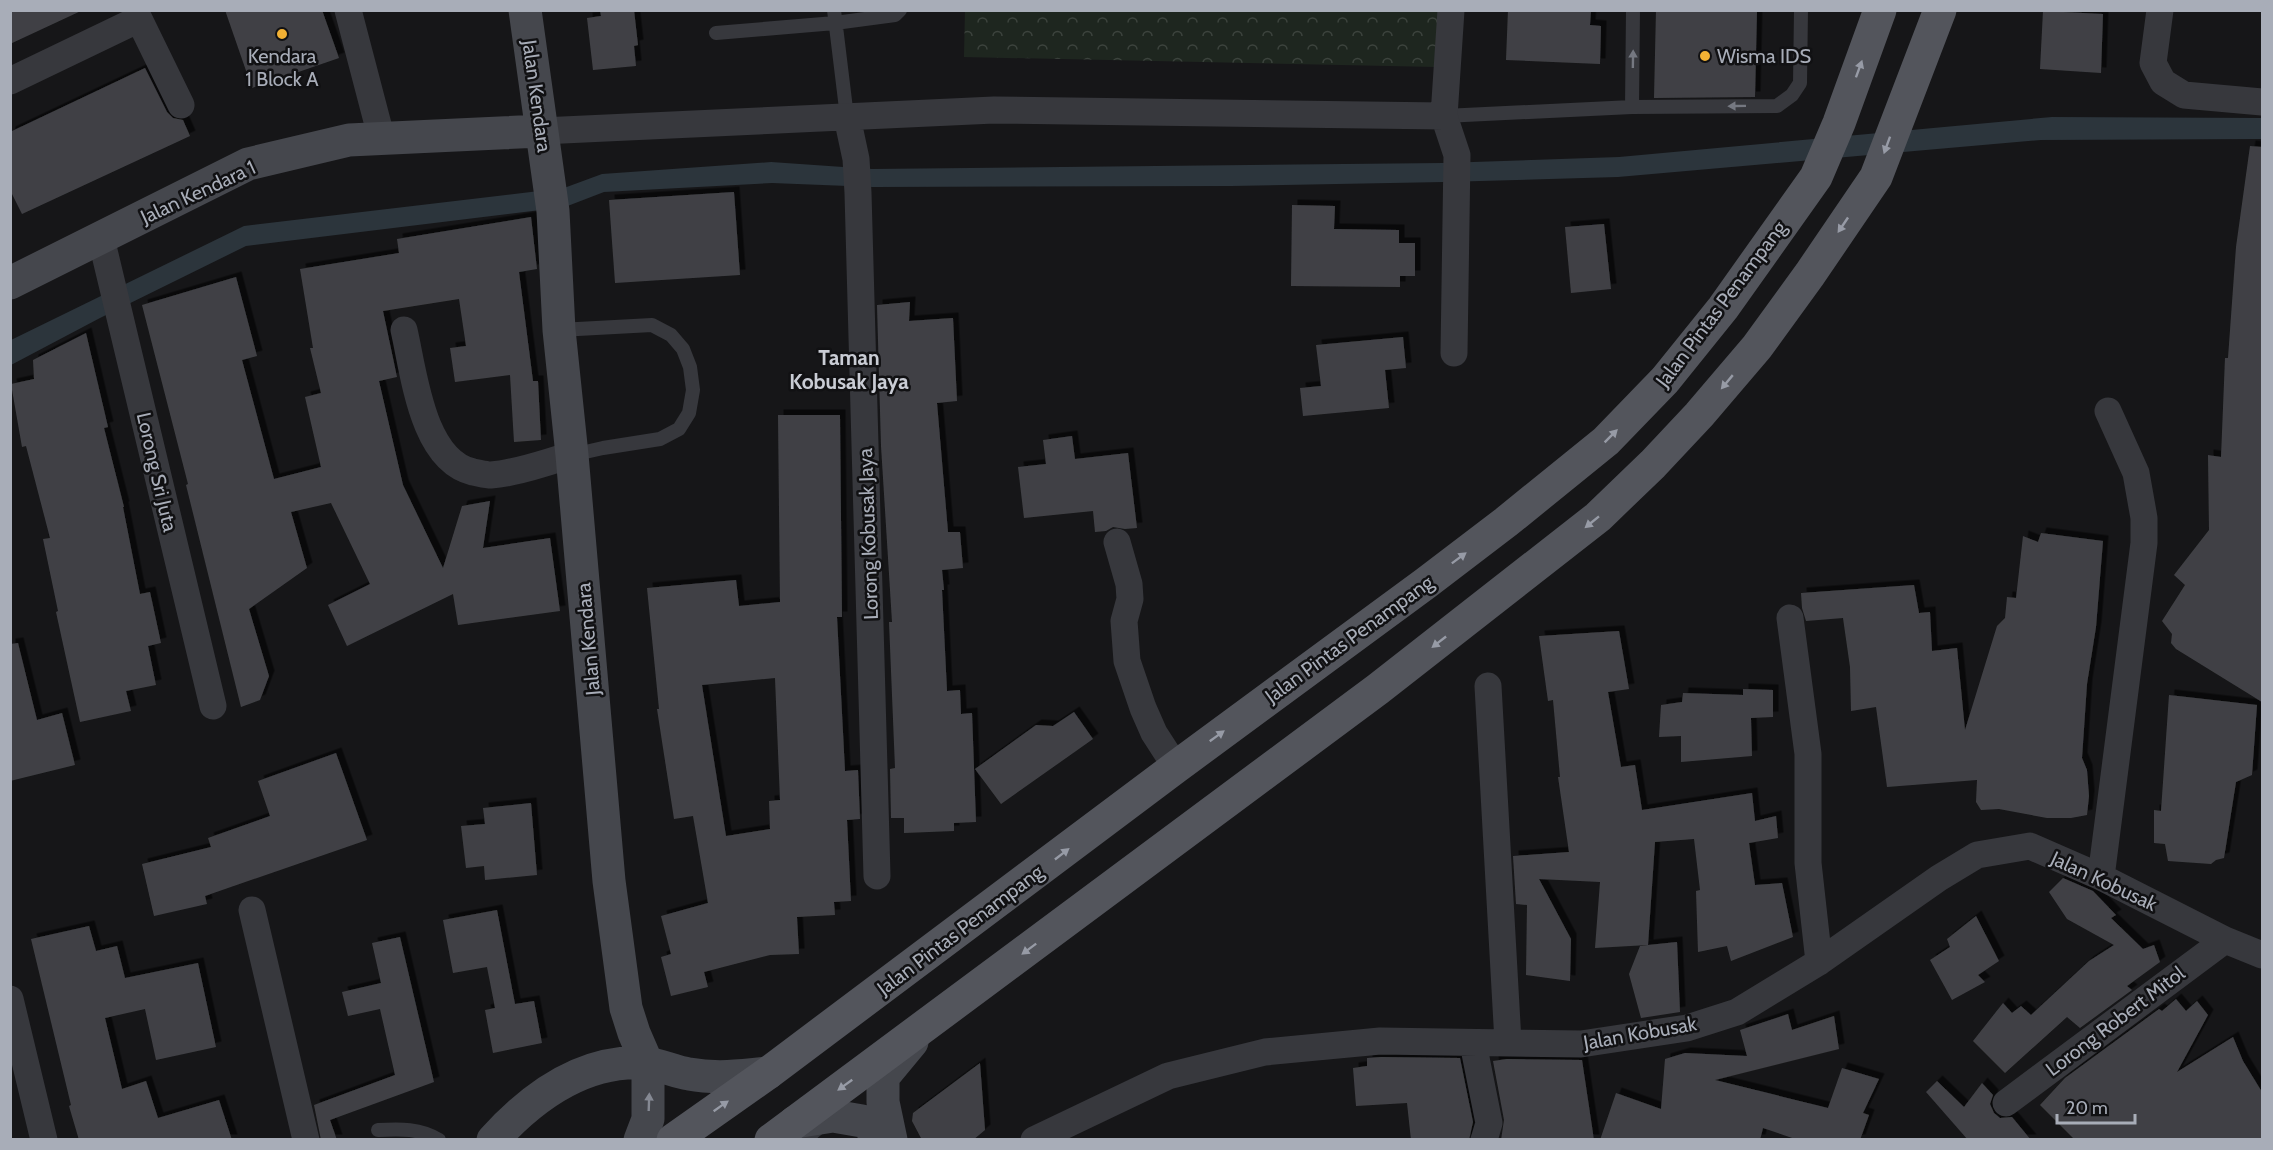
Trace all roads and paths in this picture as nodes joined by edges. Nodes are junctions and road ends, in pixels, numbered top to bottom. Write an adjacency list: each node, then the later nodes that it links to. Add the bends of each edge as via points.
1 (348, 10): 20 (street)
2 (525, 10): 19 (street, Jalan Kendara)
3 (900, 10): 11 (lane, via 895,15)
4 (1452, 10): 17 (street)
5 (1634, 10): 16 (lane, one-way to 5)
6 (1801, 10): 16 (lane, one-way to 16, via 1800,83 1777,106)
7 (1880, 10): 32 (main road, Jalan Pintas Penampang, one-way to 7, via 1506,522 1605,441 1665,380 1723,308 1816,177)
8 (1940, 10): 40 (main road, one-way to 40, via 1876,177 1756,347 1653,464 1598,517 1371,695)
9 (2160, 10): 14 (street, via 2153,63 2163,82 2184,95)
10 (138, 15): 13 (street); 15 (street)
11 (834, 17): 12 (lane); 18 (lane)
12 (716, 33)
13 (10, 81)
14 (2262, 102)
15 (181, 105)
16 (1632, 107): 17 (lane)
17 (1444, 116): 18 (street, via 994,110); 25 (street, via 1457,155)
18 (847, 117): 19 (street); 33 (street, Lorong Kobusak Jaya, via 858,193)
19 (541, 131): 20 (street, Jalan Kendara 1); 24 (street, Jalan Kendara, via 551,196)
20 (382, 140): 21 (street, Jalan Kendara 1, via 349,140 248,164)
21 (101, 238): 22 (street, Jalan Kendara 1); 31 (street, Lorong Sri Juta)
22 (10, 283)
23 (404, 330): 27 (street, via 426,423 448,459 468,470 490,475)
24 (559, 330): 27 (street, Jalan Kendara); 27 (lane, via 652,326 671,335 683,349 693,390 689,413 679,429 660,439)
25 (1454, 353)
26 (2108, 411): 34 (street, via 2136,473 2144,543)
27 (572, 455): 43 (street, Jalan Kendara, via 616,948 626,1008)
28 (1118, 542): 32 (street, via 1129,584 1124,621 1127,661 1150,725)
29 (1790, 618): 38 (street, via 1808,754 1809,863)
30 (1488, 686): 41 (street)
31 (213, 706)
32 (1176, 767): 44 (main road, Jalan Pintas Penampang, one-way to 32)
33 (877, 876)
34 (2101, 877): 36 (street, Jalan Kobusak); 38 (street, Jalan Kobusak, via 2030,846 1977,855)
35 (252, 910): 50 (street)
36 (2225, 939): 37 (street, Jalan Kobusak); 45 (street, Lorong Robert Mitol)
37 (2262, 955)
38 (1819, 962): 41 (street, Jalan Kobusak, via 1737,1012 1687,1028 1581,1044)
39 (10, 999): 49 (street)
40 (926, 1026): 47 (main road, one-way to 47); 48 (street, via 883,1077)
41 (1508, 1042): 42 (street, Jalan Kobusak)
42 (1473, 1043): 55 (street, Jalan Kobusak, via 1380,1041 1265,1052 1168,1076); 56 (street, via 1489,1123)
43 (647, 1063): 44 (street, via 708,1077); 52 (street, via 620,1063 571,1077 521,1112); 53 (street, one-way to 43, via 648,1119)
44 (768, 1073): 54 (main road, Jalan Pintas Penampang, one-way to 44)
45 (2006, 1103)
46 (378, 1130): 51 (lane, via 411,1129)
47 (790, 1134): 48 (street, via 833,1116 862,1121)
48 (890, 1139)
49 (44, 1140)
50 (306, 1140)
51 (440, 1140)
52 (493, 1140)
53 (640, 1140)
54 (673, 1140)
55 (1034, 1140)
56 (1485, 1140)

